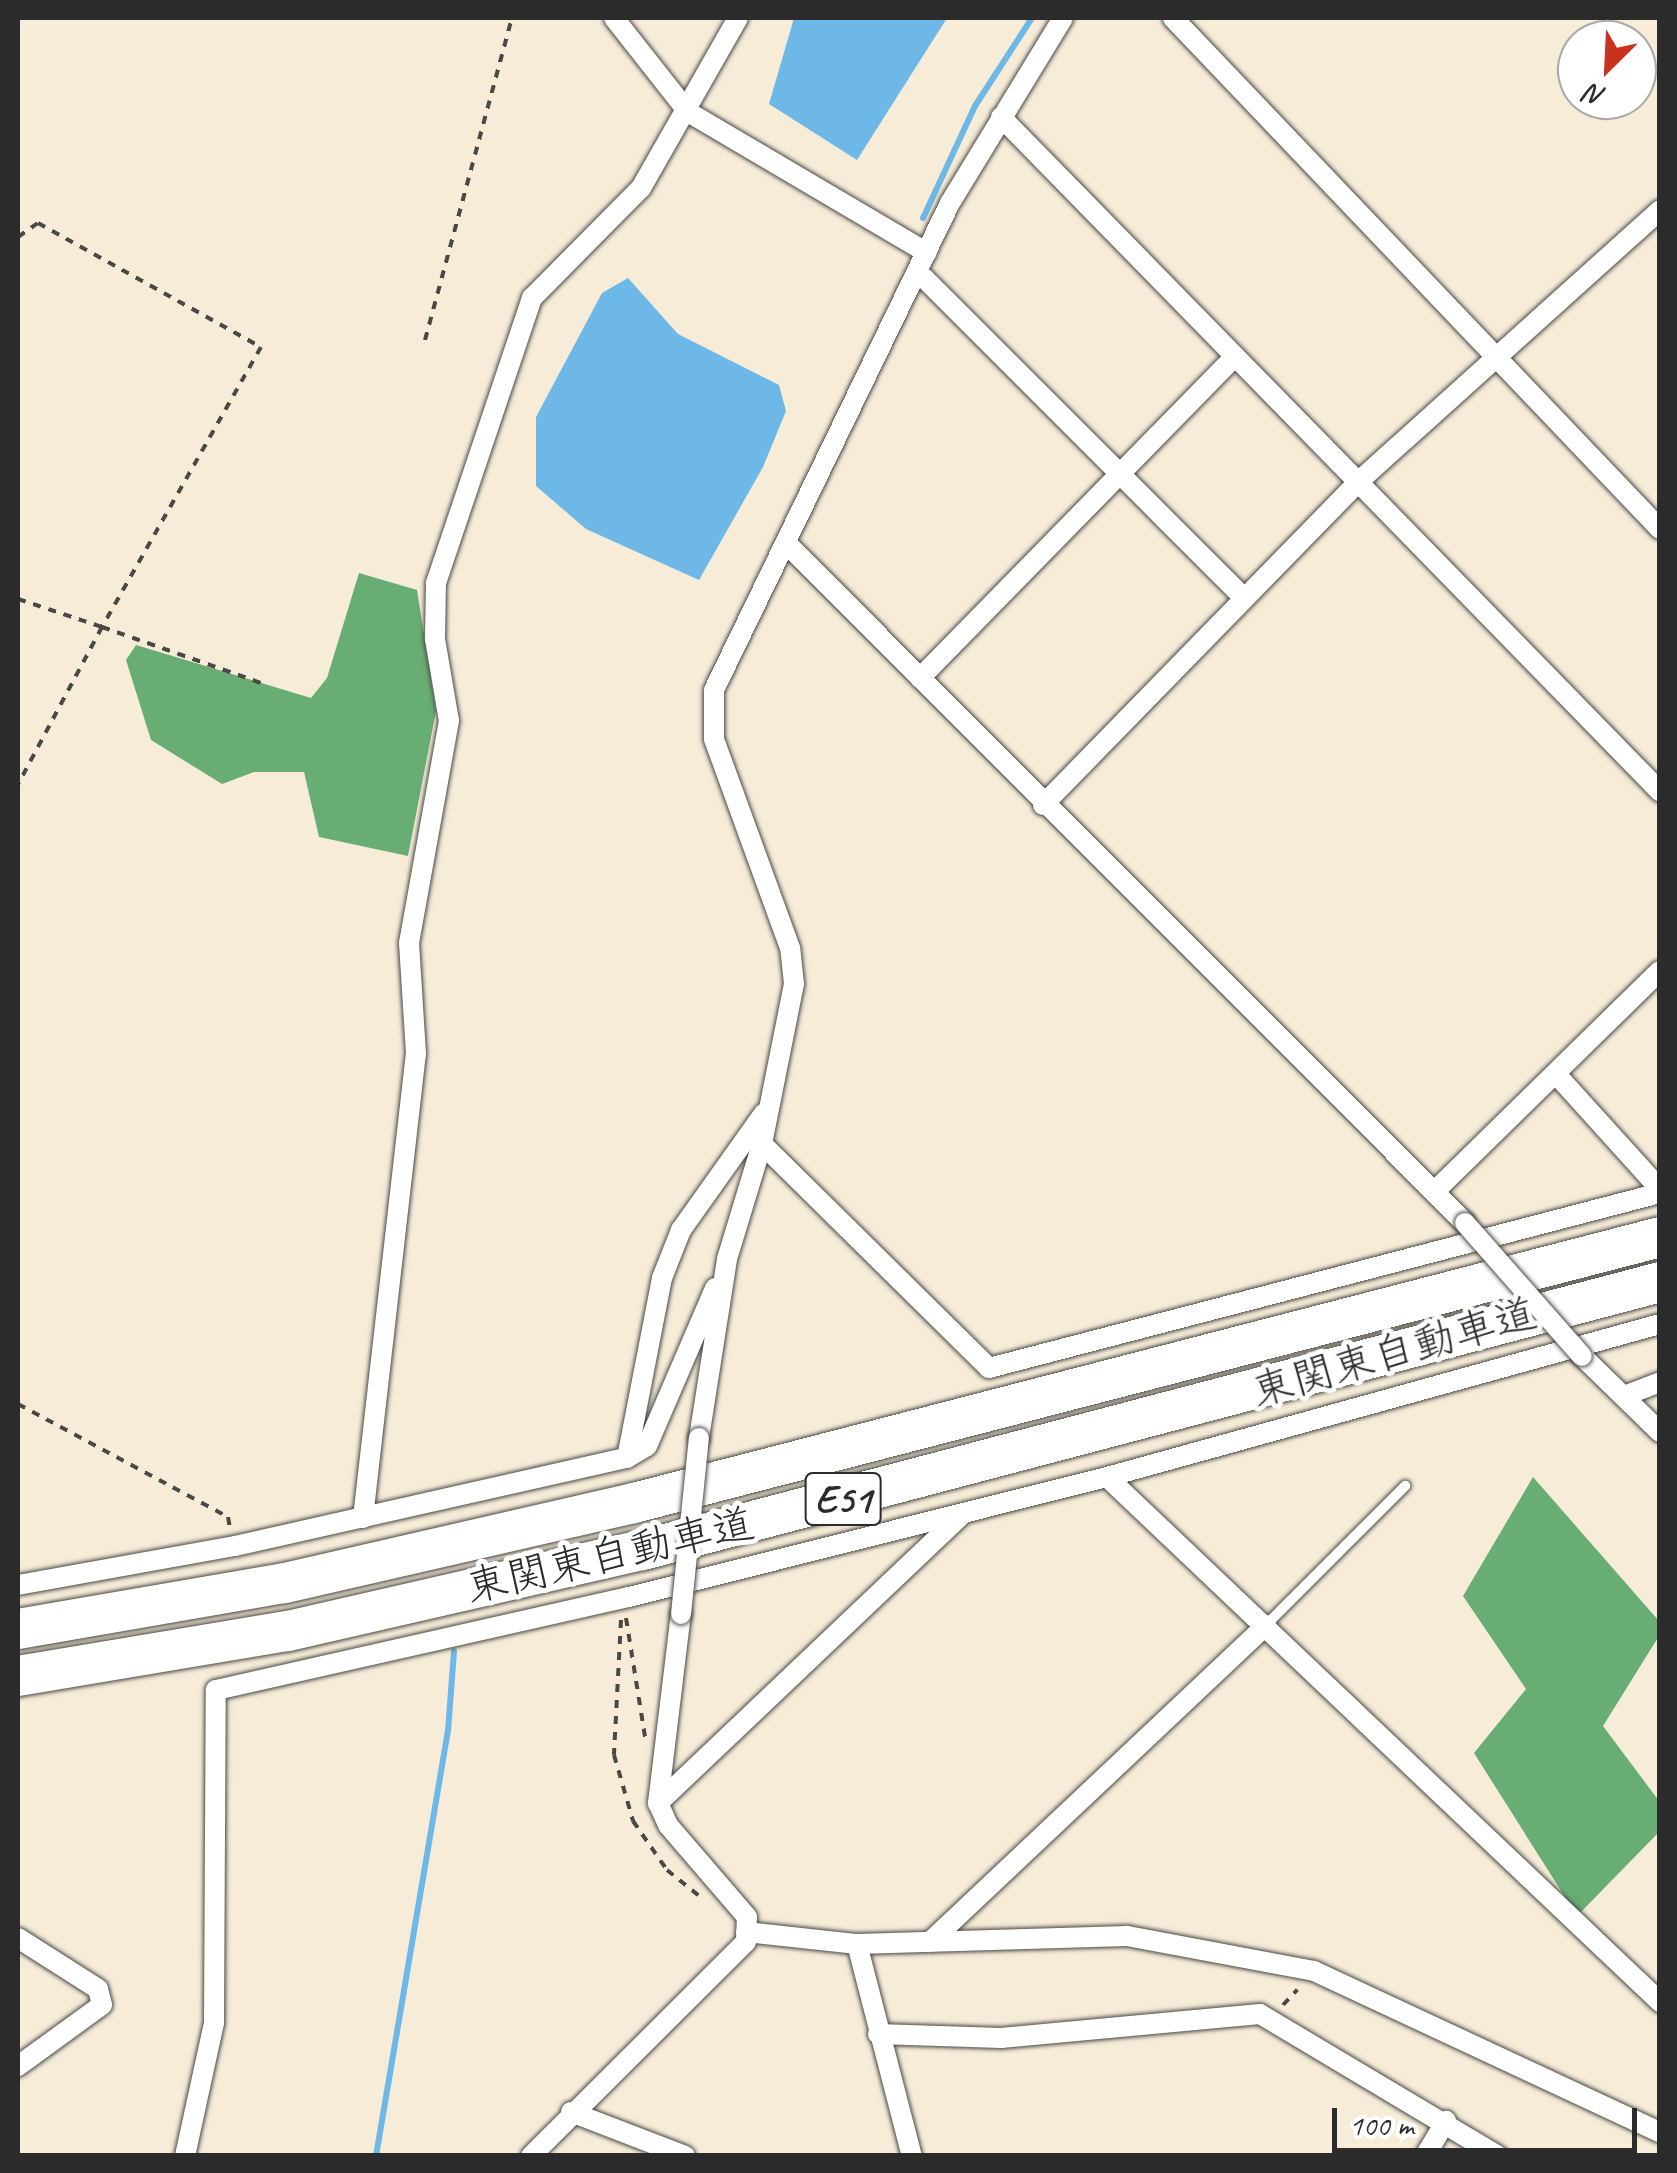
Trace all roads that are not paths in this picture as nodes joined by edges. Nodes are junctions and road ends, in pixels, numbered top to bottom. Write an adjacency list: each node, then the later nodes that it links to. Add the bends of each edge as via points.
1 (614, 18): 5 (street)
2 (738, 18): 5 (street)
3 (1063, 18): 6 (street)
4 (1173, 18): 10 (street)
5 (688, 112): 8 (street); 36 (street, via 640,188 532,298 436,583 435,639 449,722 408,943 416,1054)
6 (1000, 116): 8 (street); 9 (street)
7 (1660, 210): 10 (street)
8 (922, 262): 11 (street); 14 (street)
9 (1235, 356): 11 (street); 12 (street)
10 (1496, 359): 12 (street); 13 (street)
11 (1121, 475): 15 (street); 16 (street)
12 (1358, 482): 15 (street); 17 (street)
13 (1660, 528)
14 (788, 545): 16 (street); 21 (street, via 714,690 714,739 790,948 794,984)
15 (1244, 598): 18 (street)
16 (920, 678): 18 (street)
17 (1660, 792)
18 (1043, 805): 23 (street)
19 (1660, 971): 20 (street)
20 (1556, 1074): 23 (street); 24 (street)
21 (765, 1112): 22 (street); 32 (street, via 681,1230 662,1278)
22 (762, 1144): 24 (street, via 989,1368); 26 (street)
23 (1436, 1190): 30 (street, bridge)
24 (1660, 1191)
25 (1660, 1238): 39 (highway, 東関東自動車道 / E51, via 634,1503 285,1583)
26 (726, 1259): 32 (street, via 653,1432); 41 (street, bridge)
27 (1660, 1282): 40 (highway, 東関東自動車道 / E51, via 643,1550 288,1632)
28 (1660, 1324): 33 (street)
29 (1660, 1382): 30 (street)
30 (1624, 1396): 31 (street)
31 (1660, 1432)
32 (627, 1458): 36 (street)
33 (1106, 1477): 35 (street); 38 (street)
34 (1405, 1486): 38 (lane)
35 (965, 1513): 41 (street); 52 (street, via 216,1690 214,2022)
36 (363, 1518): 37 (street)
37 (18, 1585)
38 (1266, 1624): 44 (street); 46 (street)
39 (18, 1630)
40 (18, 1676)
41 (658, 1804): 42 (street, via 668,1825 747,1916)
42 (746, 1932): 45 (street); 49 (street, via 746,1942)
43 (18, 1938): 48 (street, via 98,1989 102,2005)
44 (930, 1942): 45 (street); 51 (street, via 1127,1936 1314,1971)
45 (857, 1944): 47 (street)
46 (1660, 2002)
47 (878, 2034): 50 (street, via 1002,2038 1260,2014); 55 (street)
48 (18, 2066)
49 (571, 2112): 53 (street); 54 (street)
50 (1446, 2121): 56 (street); 57 (street)
51 (1660, 2132)
52 (185, 2156)
53 (531, 2156)
54 (684, 2156)
55 (912, 2156)
56 (1425, 2156)
57 (1498, 2156)

